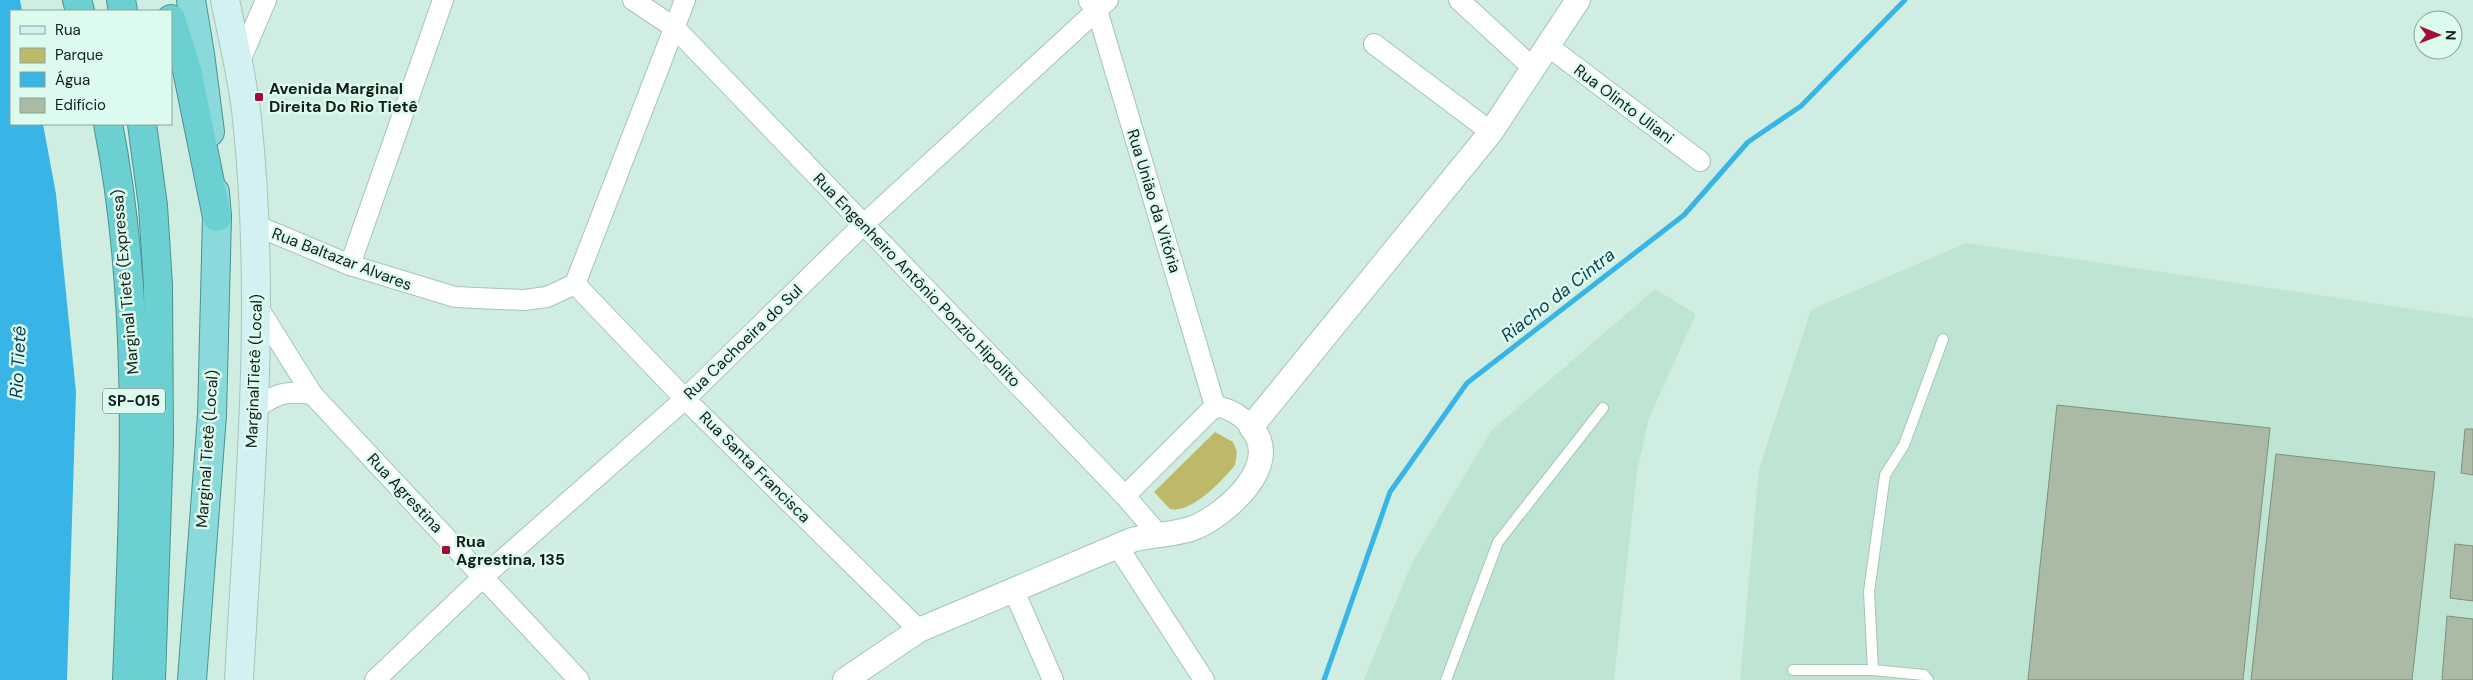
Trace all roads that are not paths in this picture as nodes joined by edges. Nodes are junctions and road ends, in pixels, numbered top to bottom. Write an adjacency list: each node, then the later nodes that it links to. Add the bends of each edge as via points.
1 (191, 0): 20 (highway, Marginal Tietê (Local), via 207,101)
2 (225, 0): 14 (main road, MarginalTietê (Local))
3 (266, 0): 14 (street)
4 (443, 0): 23 (street)
5 (633, 0): 11 (street, Rua Engenheiro Antônio Ponzio Hipolito)
6 (685, 0): 11 (street)
7 (1459, 0): 15 (street)
8 (1578, 0): 13 (street)
9 (1098, 3): 21 (street, Rua Cachoeira do Sul); 29 (street, Rua União da Vitória)
10 (172, 21): 20 (highway, via 187,70)
11 (675, 28): 21 (street, Rua Engenheiro Antônio Ponzio Hipolito); 24 (street)
12 (1374, 44): 18 (street)
13 (1548, 46): 15 (street); 19 (street, Rua Olinto Uliani)
14 (239, 63): 22 (main road, MarginalTietê (Local), via 247,117)
15 (1534, 68): 18 (street)
16 (108, 125): 42 (highway, Marginal Tietê (Expressa) / SP-015, via 127,267 134,404)
17 (142, 125): 38 (highway, via 153,206 158,285 160,443)
18 (1491, 132): 32 (street)
19 (1700, 161)
20 (217, 217): 45 (highway, Marginal Tietê (Local), via 212,416)
21 (864, 224): 28 (street, Rua Cachoeira do Sul); 33 (street, Rua Engenheiro Antônio Ponzio Hipolito)
22 (255, 225): 23 (street, Rua Baltazar Alvares); 25 (main road, MarginalTietê (Local))
23 (350, 265): 24 (street, Rua Baltazar Alvares, via 455,297 524,300 547,297)
24 (575, 284): 28 (street, Rua Santa Francisca)
25 (257, 306): 27 (street, Rua Agrestina); 31 (main road, MarginalTietê (Local))
26 (1943, 339): 41 (lane, via 1904,445 1885,475 1869,592)
27 (312, 394): 31 (street, via 292,391 273,396); 36 (street, Rua Agrestina)
28 (685, 399): 36 (street, Rua Cachoeira do Sul); 39 (street, Rua Santa Francisca)
29 (1215, 406): 32 (street, via 1229,410); 33 (street)
30 (1603, 408): 52 (lane, via 1498,542)
31 (254, 409): 46 (main road, MarginalTietê (Local))
32 (1252, 428): 34 (street, via 1261,450 1255,478 1220,513 1195,528)
33 (1125, 496): 34 (street, Rua Engenheiro Antônio Ponzio Hipolito)
34 (1158, 534): 35 (street)
35 (1118, 547): 37 (street); 51 (street)
36 (483, 577): 47 (street, Rua Cachoeira do Sul); 48 (street, Rua Agrestina)
37 (1014, 592): 39 (street); 50 (street)
38 (153, 615): 43 (highway); 44 (highway)
39 (919, 630): 49 (street)
40 (1793, 670): 41 (lane)
41 (1873, 670): 53 (lane, via 1924,675)
42 (127, 680)
43 (142, 680)
44 (151, 680)
45 (192, 680)
46 (239, 680)
47 (375, 680)
48 (579, 680)
49 (845, 680)
50 (1053, 680)
51 (1204, 680)
52 (1446, 680)
53 (1928, 680)

